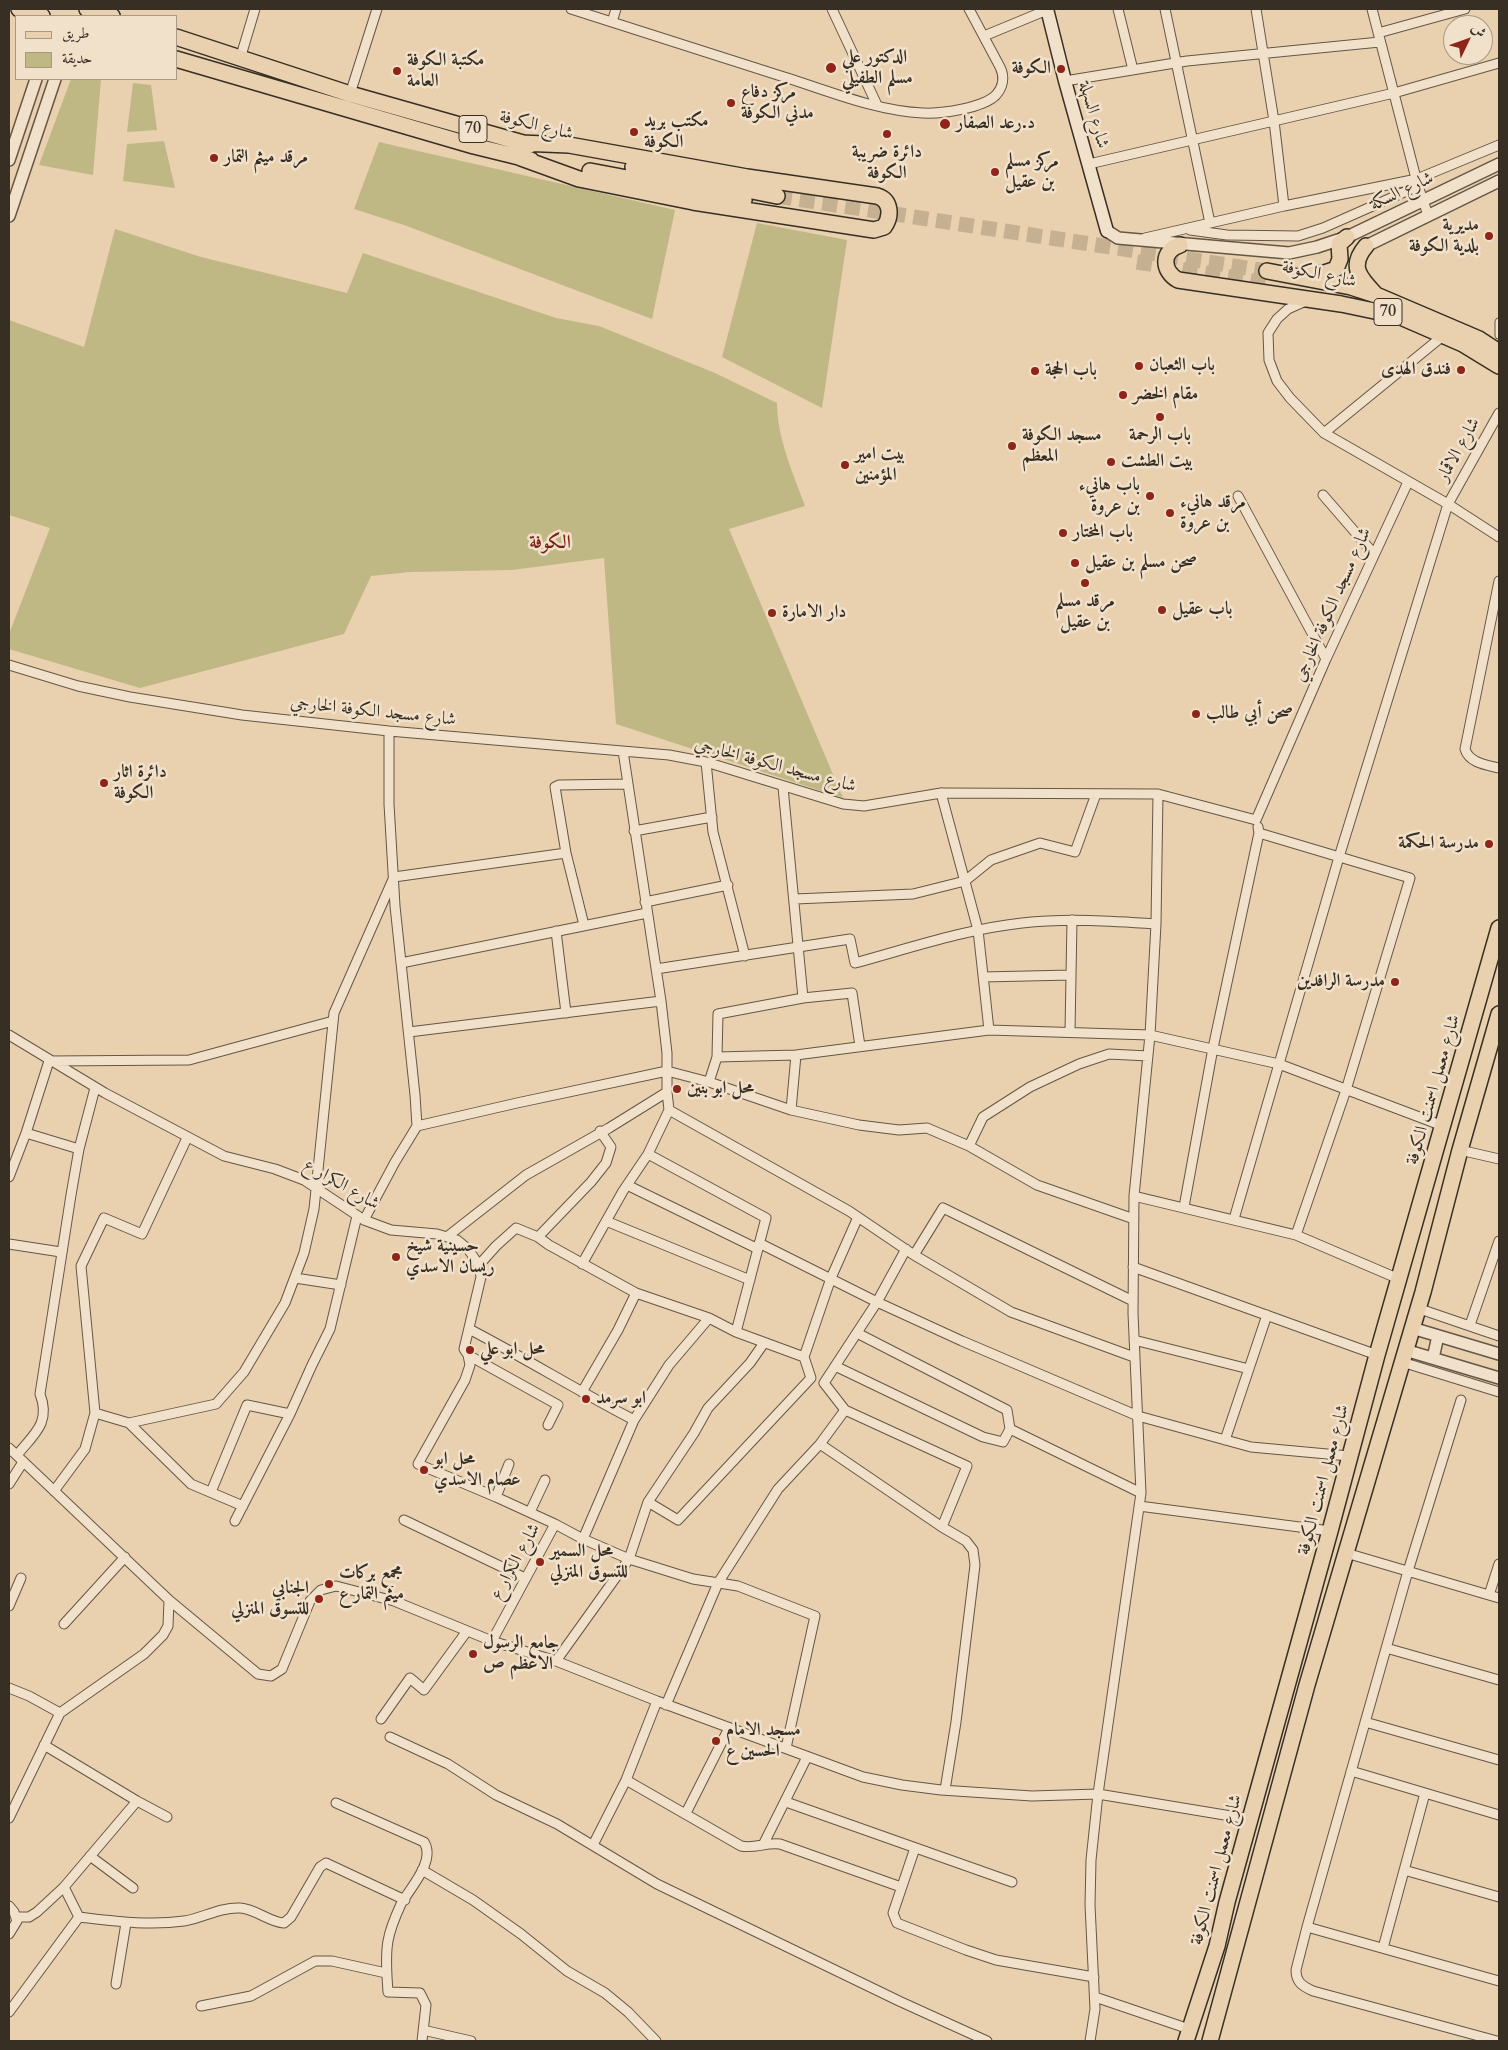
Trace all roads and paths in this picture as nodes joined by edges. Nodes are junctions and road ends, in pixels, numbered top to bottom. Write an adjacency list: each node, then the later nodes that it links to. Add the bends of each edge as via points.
1 (19, 9): 15 (main road)
2 (87, 9): 16 (main road)
3 (255, 9): 22 (street)
4 (377, 9): 31 (street)
5 (571, 9): 17 (street)
6 (616, 9): 17 (street)
7 (832, 9): 32 (street)
8 (969, 9): 18 (street)
9 (1047, 9): 18 (street); 29 (main road, شارع السهلة)
10 (1118, 9): 26 (street)
11 (1165, 9): 24 (street)
12 (1256, 9): 21 (street)
13 (1372, 9): 19 (street)
14 (1465, 9): 19 (street)
15 (39, 15)
16 (108, 15)
17 (612, 22): 32 (street)
18 (984, 36): 32 (street, via 1003,78 992,99 924,113)
19 (1379, 37): 21 (street); 30 (street)
20 (178, 40): 22 (main road, شارع الكوفة / 70)
21 (1263, 53): 24 (street); 33 (street)
22 (240, 59): 31 (main road, شارع الكوفة / 70)
23 (178, 60): 36 (main road, شارع الكوفة / 70, via 348,110)
24 (1176, 63): 26 (street); 34 (street)
25 (1499, 63): 30 (street)
26 (1133, 70): 29 (street)
27 (36, 80): 37 (street)
28 (54, 80): 46 (street)
29 (1065, 81): 38 (main road, شارع السهلة)
30 (1394, 93): 33 (street); 41 (street)
31 (350, 94): 36 (main road, شارع الكوفة / 70)
32 (877, 105)
33 (1274, 121): 34 (street); 44 (street)
34 (1192, 140): 38 (street); 47 (street)
35 (1499, 144): 41 (street)
36 (521, 151): 36 (main road, via 579,179 693,202 874,230 884,227 888,219 888,205 877,196 746,177 569,145); 42 (main road, شارع الكوفة / 70)
37 (9, 160)
38 (1089, 164): 49 (main road, شارع السهلة)
39 (1499, 164): 43 (street, شارع السكة)
40 (1499, 181): 45 (street, شارع السكة)
41 (1418, 182): 43 (street); 44 (street); 48 (street, via 1322,228 1298,236 1227,235)
42 (777, 201)
43 (1423, 202): 45 (street); 50 (street, شارع السكة)
44 (1284, 206): 47 (street)
45 (1428, 215): 53 (street, شارع السكة)
46 (9, 216)
47 (1210, 223): 48 (street)
48 (1185, 229): 51 (street)
49 (1107, 231): 51 (street, شارع السكة, via 1118,238)
50 (1347, 237): 52 (street, شارع السكة, via 1279,254); 54 (main road, via 1339,244 1340,259 1332,272 1321,274 1292,270)
51 (1140, 240): 52 (street, شارع السكة)
52 (1180, 245): 56 (main road, via 1165,259 1169,273 1178,280)
53 (1366, 246): 55 (main road, via 1358,255 1357,266 1361,279)
54 (1270, 276): 55 (main road, شارع الكوفة / 70, via 1351,287); 57 (main road, شارع الكوفة / 70)
55 (1376, 295): 61 (main road, شارع الكوفة / 70, via 1479,339)
56 (1311, 299): 57 (main road); 64 (street, via 1288,309 1277,319 1268,333 1269,360 1277,381)
57 (1403, 317): 59 (main road, شارع الكوفة / 70)
58 (1499, 322): 60 (street)
59 (1444, 335): 62 (main road, شارع الكوفة / 70); 64 (street)
60 (1499, 335)
61 (1499, 352)
62 (1499, 366)
63 (1499, 413): 68 (street, شارع الاقمار)
64 (1324, 433): 65 (street)
65 (1408, 482): 68 (street); 70 (street, شارع مسجد الكوفة الخارجي)
66 (1324, 495): 70 (street)
67 (1238, 496): 72 (street)
68 (1448, 504): 69 (street); 88 (street, شارع الاقمار)
69 (1499, 537)
70 (1374, 554): 72 (street, شارع مسجد الكوفة الخارجي)
71 (1499, 581): 77 (street, via 1465,749 1471,759)
72 (1326, 659): 84 (street, شارع مسجد الكوفة الخارجي)
73 (9, 665): 74 (street, شارع مسجد الكوفة الخارجي, via 78,686 130,697 242,715)
74 (389, 731): 75 (street, شارع مسجد الكوفة الخارجي); 89 (street)
75 (623, 751): 76 (street, شارع مسجد الكوفة الخارجي); 78 (street)
76 (706, 762): 79 (street, شارع مسجد الكوفة الخارجي); 83 (street)
77 (1499, 768)
78 (628, 784): 85 (street); 87 (street, via 555,787)
79 (783, 787): 80 (street, شارع مسجد الكوفة الخارجي, via 843,804 864,806); 92 (street)
80 (941, 793): 81 (street, شارع مسجد الكوفة الخارجي); 90 (street)
81 (1096, 794): 82 (street, شارع مسجد الكوفة الخارجي); 90 (street, via 1075,852 1040,843 991,860)
82 (1158, 794): 84 (street, شارع مسجد الكوفة الخارجي); 96 (street)
83 (712, 817): 85 (street); 91 (street)
84 (1256, 820): 86 (street)
85 (634, 831): 93 (street)
86 (1259, 833): 88 (street); 118 (street)
87 (566, 853): 89 (street); 97 (street)
88 (1339, 857): 123 (street, شارع الاقمار); 127 (street, via 1410,878)
89 (394, 877): 103 (street); 111 (street)
90 (965, 881): 92 (street, via 913,894); 99 (street)
91 (728, 885): 93 (street); 102 (street)
92 (794, 898): 101 (street)
93 (645, 902): 94 (street)
94 (647, 913): 97 (street); 104 (street)
95 (1072, 920): 96 (street); 99 (street); 105 (street)
96 (1156, 924): 115 (street)
97 (584, 926): 100 (street)
98 (1499, 928): 132 (main road, شارع معمل اسمنت الكوفة)
99 (978, 930): 101 (street, via 855,963 850,939); 106 (street)
100 (556, 931): 103 (street); 109 (street)
101 (800, 947): 102 (street); 107 (street)
102 (745, 956): 104 (street)
103 (401, 963): 113 (street)
104 (656, 969): 108 (street)
105 (1071, 975): 106 (street); 114 (street)
106 (983, 978): 112 (street)
107 (803, 998): 117 (street, via 852,993); 121 (street, via 718,1014)
108 (661, 1001): 109 (street); 124 (street)
109 (566, 1013): 113 (street)
110 (1499, 1014): 138 (main road)
111 (333, 1021): 122 (street, via 189,1060); 143 (street)
112 (990, 1030): 114 (street); 117 (street)
113 (408, 1032): 131 (street)
114 (1070, 1032): 115 (street)
115 (1150, 1034): 118 (street); 120 (street)
116 (9, 1035): 122 (street, شارع الكرار ع)
117 (860, 1046): 119 (street)
118 (1213, 1048): 123 (street); 145 (street)
119 (796, 1055): 121 (street); 130 (street)
120 (1148, 1056): 136 (street, via 1109,1054 1030,1087 983,1117); 144 (street)
121 (717, 1057): 125 (street)
122 (49, 1061): 126 (street, شارع الكرار ع); 134 (street)
123 (1279, 1064): 127 (street); 149 (street, شارع الاقمار)
124 (667, 1070): 125 (street); 128 (street); 131 (street)
125 (709, 1082): 130 (street)
126 (95, 1088): 135 (street, شارع الكرار ع); 137 (street)
127 (1346, 1090): 132 (street); 151 (street)
128 (667, 1092): 129 (street); 133 (street)
129 (669, 1110): 139 (street); 146 (street)
130 (791, 1110): 136 (street, via 859,1125 900,1130 927,1128)
131 (417, 1126): 147 (street)
132 (1443, 1126): 164 (main road, شارع معمل اسمنت الكوفة)
133 (600, 1131): 152 (street, via 526,1174); 153 (street, via 611,1147 606,1163)
134 (26, 1133): 137 (street); 141 (street)
135 (187, 1138): 143 (street, شارع الكرار ع, via 224,1156 275,1169); 201 (street, via 142,1234 104,1218 81,1266)
136 (969, 1146): 148 (street, via 1037,1185)
137 (79, 1149): 157 (street)
138 (1460, 1150): 140 (street); 170 (main road)
139 (648, 1154): 142 (street); 156 (street, via 766,1218)
140 (1499, 1159)
141 (9, 1177)
142 (626, 1185): 150 (street); 156 (street)
143 (316, 1186): 147 (street, شارع الكرار ع); 162 (street, via 304,1253)
144 (1134, 1196): 145 (street); 148 (street)
145 (1184, 1207): 149 (street)
146 (858, 1217): 158 (street); 163 (street)
147 (361, 1218): 152 (street, شارع الكرار ع, via 391,1230); 166 (street)
148 (1134, 1219): 161 (street)
149 (1234, 1219): 151 (street)
150 (606, 1221): 159 (street); 165 (street)
151 (1296, 1234): 164 (street)
152 (448, 1236): 160 (street, via 463,1245)
153 (538, 1237): 159 (street); 160 (street, via 516,1228)
154 (1499, 1241): 173 (street)
155 (9, 1244): 157 (street)
156 (759, 1246): 163 (street); 165 (street)
157 (61, 1252): 213 (street, via 40,1394 44,1414)
158 (910, 1252): 168 (street, via 943,1208); 169 (street); 187 (street, via 1011,1312)
159 (582, 1264): 167 (street)
160 (479, 1265): 175 (street, شارع الكرار ع, via 481,1277)
161 (1133, 1266): 168 (street); 171 (street)
162 (295, 1278): 166 (street); 206 (street, via 285,1304 244,1372 216,1404)
163 (831, 1278): 169 (street); 186 (street)
164 (1399, 1279): 184 (main road, شارع معمل اسمنت الكوفة)
165 (750, 1280): 176 (street)
166 (341, 1285): 202 (street, via 330,1329)
167 (636, 1293): 172 (street); 196 (street)
168 (1133, 1301): 180 (street)
169 (877, 1302): 177 (street); 203 (street)
170 (1418, 1308): 173 (street); 174 (main road)
171 (1268, 1315): 184 (street); 190 (street)
172 (710, 1318): 176 (street); 204 (street, via 669,1365)
173 (1470, 1325): 179 (street)
174 (1412, 1328): 178 (street); 185 (main road)
175 (469, 1329): 183 (street, شارع الكرار ع, via 464,1349); 196 (street)
176 (736, 1332): 181 (street)
177 (857, 1333): 189 (street); 208 (street, via 1007,1410)
178 (1438, 1336): 182 (street); 188 (street)
179 (1499, 1336)
180 (1134, 1340): 187 (street); 190 (street)
181 (764, 1343): 186 (street); 221 (street, via 708,1408)
182 (1499, 1354)
183 (468, 1355): 207 (street, via 558,1405); 220 (street, شارع الكرار ع, via 470,1365 465,1380 418,1464)
184 (1376, 1355): 191 (main road, شارع معمل اسمنت الكوفة)
185 (1404, 1356): 188 (street); 193 (main road); 197 (street)
186 (804, 1357): 192 (street)
187 (1134, 1357): 203 (street)
188 (1433, 1358): 194 (street)
189 (835, 1366): 195 (street); 208 (street, via 983,1437 1003,1442)
190 (1249, 1369): 209 (street)
191 (1372, 1371): 193 (main road, via 1384,1380); 200 (main road, شارع معمل اسمنت الكوفة)
192 (811, 1378): 195 (street); 221 (street, via 678,1520)
193 (1398, 1378): 205 (main road)
194 (1499, 1378)
195 (824, 1383): 199 (street)
196 (582, 1392): 204 (street)
197 (1499, 1392)
198 (1461, 1400): 235 (street)
199 (844, 1410): 210 (street); 228 (street, via 967,1466)
200 (1361, 1412): 205 (main road, via 1378,1412); 212 (main road, شارع معمل اسمنت الكوفة)
201 (95, 1413): 206 (street); 217 (street, via 85,1450)
202 (290, 1414): 218 (street, via 247,1405); 222 (street)
203 (1138, 1416): 209 (street); 219 (street)
204 (634, 1420): 230 (street)
205 (1385, 1420): 231 (main road)
206 (129, 1423): 218 (street, via 191,1484)
207 (548, 1425)
208 (1010, 1429): 219 (street)
209 (1225, 1440): 212 (street, via 1251,1447)
210 (820, 1444): 228 (street); 238 (street, via 778,1489)
211 (9, 1448): 213 (street)
212 (1350, 1456): 229 (main road, شارع معمل اسمنت الكوفة)
213 (20, 1459): 216 (street); 217 (street)
214 (509, 1464): 220 (street)
215 (546, 1480): 224 (street)
216 (9, 1484)
217 (54, 1491): 232 (street)
218 (211, 1492): 222 (street)
219 (1141, 1493): 223 (street)
220 (496, 1497): 224 (street, شارع الكرار ع)
221 (648, 1502): 233 (street)
222 (243, 1506): 226 (street)
223 (1139, 1506): 229 (street); 265 (street)
224 (530, 1512): 227 (street, شارع الكرار ع)
225 (404, 1520): 237 (street)
226 (235, 1521)
227 (555, 1524): 230 (street); 237 (street, شارع الكرار ع)
228 (942, 1527): 263 (street, via 966,1541 973,1550 975,1564)
229 (1330, 1531): 273 (main road, شارع معمل اسمنت الكوفة)
230 (584, 1539): 233 (street)
231 (1346, 1553): 235 (street); 307 (main road)
232 (125, 1557): 241 (street); 243 (street)
233 (629, 1559): 238 (street, via 693,1579); 247 (street)
234 (1499, 1564): 239 (street)
235 (1408, 1571): 239 (street); 246 (street)
236 (21, 1578): 242 (street)
237 (525, 1578): 245 (street, شارع الكرار ع)
238 (718, 1583): 251 (street); 258 (street, via 738,1586 815,1616)
239 (1490, 1595): 240 (street)
240 (1499, 1598)
241 (169, 1600): 244 (street, via 253,1670 265,1676 282,1669 310,1601 328,1587 336,1586 386,1599); 252 (street, via 168,1626 144,1654)
242 (9, 1606)
243 (64, 1624)
244 (467, 1631): 245 (street); 253 (street, via 424,1690 410,1678)
245 (492, 1641): 247 (street)
246 (1386, 1648): 248 (street); 254 (street)
247 (556, 1661): 250 (street)
248 (1499, 1680)
249 (9, 1688): 252 (street)
250 (656, 1701): 251 (street); 262 (street)
251 (666, 1705): 255 (street)
252 (60, 1713): 257 (street)
253 (381, 1719)
254 (1365, 1722): 260 (street); 261 (street)
255 (729, 1728): 258 (street); 269 (street)
256 (390, 1737): 274 (street, via 448,1764 496,1795 550,1820)
257 (44, 1746): 266 (street); 272 (street)
258 (786, 1748): 259 (street)
259 (808, 1757): 263 (street, via 882,1781); 267 (street)
260 (1499, 1760)
261 (1352, 1771): 264 (street); 290 (street)
262 (626, 1780): 269 (street); 274 (street)
263 (945, 1790): 265 (street, via 1032,1796)
264 (1425, 1793): 270 (street); 279 (street)
265 (1098, 1794): 273 (street); 294 (street, via 1090,1882)
266 (138, 1801): 271 (street); 277 (street)
267 (786, 1802): 275 (street); 276 (street)
268 (336, 1803): 278 (street, via 424,1842 428,1853)
269 (686, 1813): 275 (street, via 741,1846)
270 (1499, 1815)
271 (167, 1817)
272 (9, 1818)
273 (1249, 1819): 301 (main road, شارع معمل اسمنت الكوفة, via 1217,1946)
274 (593, 1845): 305 (street, via 657,1884)
275 (763, 1845): 282 (street, via 785,1845)
276 (915, 1848): 280 (street); 282 (street)
277 (90, 1856): 281 (street); 283 (street)
278 (422, 1870): 285 (street); 304 (street, via 472,1900 567,1971 611,1998)
279 (1404, 1870): 284 (street); 292 (street)
280 (1012, 1882)
281 (64, 1887): 287 (street, via 38,1912 29,1917); 288 (street)
282 (901, 1887): 294 (street, via 893,1913 894,1920 900,1925 996,1960)
283 (133, 1888)
284 (1499, 1897)
285 (405, 1900): 289 (street, via 326,1863 320,1867 291,1917 284,1922 251,1909 238,1908 215,1910 185,1921); 293 (street, via 388,1942)
286 (9, 1906): 287 (street)
287 (16, 1917): 291 (street)
288 (80, 1917): 289 (street); 299 (street)
289 (126, 1923): 296 (street)
290 (1307, 1927): 292 (street); 308 (street, via 1296,1970 1299,1983 1305,1987)
291 (9, 1934)
292 (1383, 1948): 295 (street)
293 (386, 1973): 298 (street, via 332,1961 315,1961 251,1996); 300 (street, via 388,1992 420,1993 426,2005)
294 (1094, 1977): 297 (street)
295 (1499, 1981)
296 (116, 1984)
297 (1095, 1996): 301 (street); 306 (street)
298 (201, 2006)
299 (9, 2012)
300 (423, 2030): 302 (street); 303 (street)
301 (1188, 2035)
302 (422, 2041)
303 (471, 2041)
304 (656, 2041)
305 (987, 2041)
306 (1090, 2041)
307 (1210, 2041)
308 (1497, 2041)

